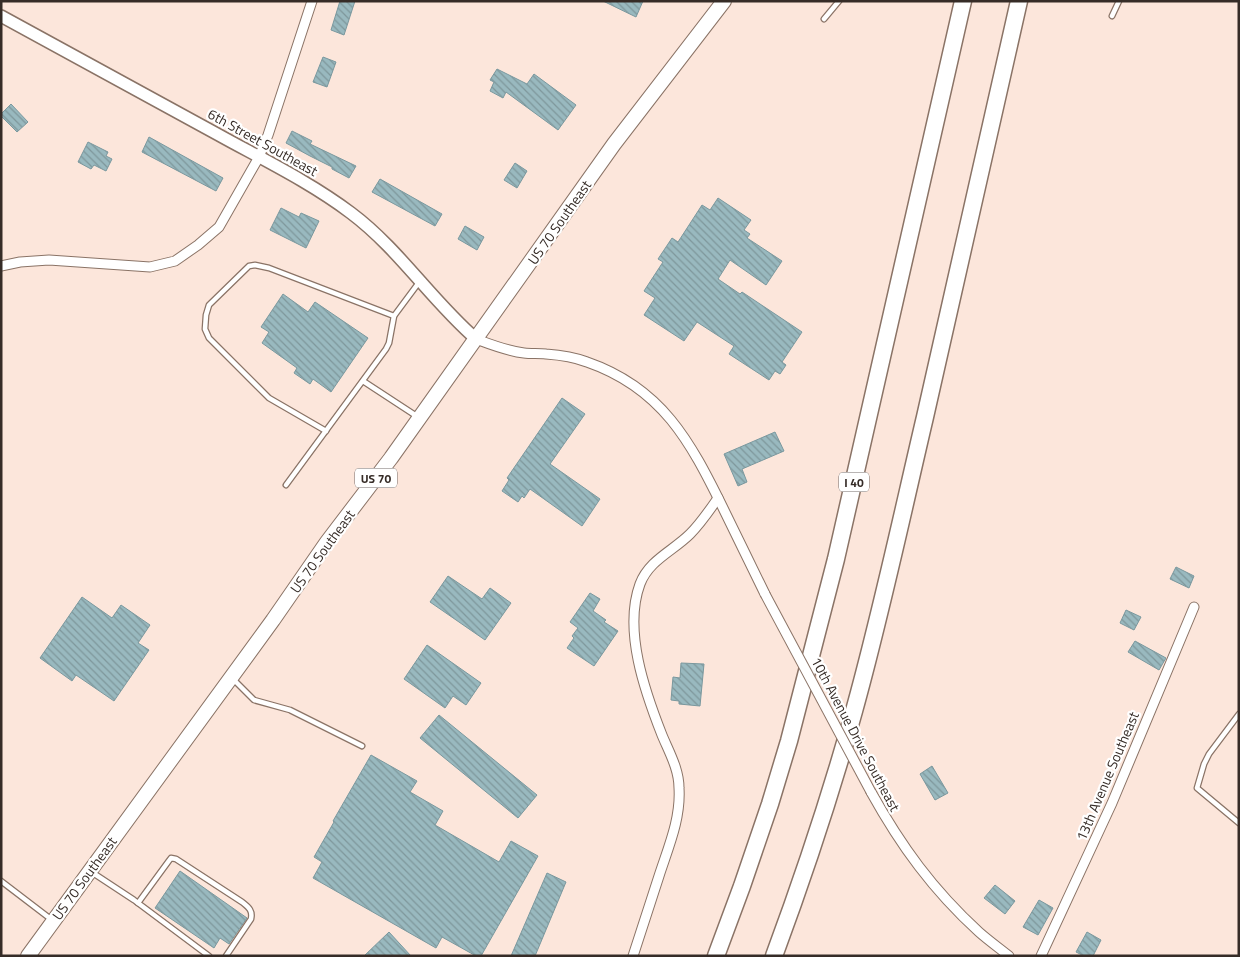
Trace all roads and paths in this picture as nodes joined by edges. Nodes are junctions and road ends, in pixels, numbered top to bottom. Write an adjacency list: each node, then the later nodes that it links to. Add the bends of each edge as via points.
1 (312, 1): 10 (street)
2 (724, 1): 14 (main road, US 70 Southeast / US 70, via 614,144)
3 (839, 1): 9 (lane)
4 (963, 1): 33 (highway, I 40, via 836,560 789,741)
5 (1019, 1): 34 (highway, via 907,496 855,709 795,900)
6 (1119, 1): 8 (lane)
7 (1, 16): 10 (street, 6th Street Southeast)
8 (1112, 16)
9 (824, 19)
10 (259, 157): 11 (street, via 219,226 175,261 150,267 49,260); 12 (street, 6th Street Southeast, via 350,212 379,237)
11 (1, 266)
12 (420, 281): 13 (lane); 14 (street, 6th Street Southeast)
13 (394, 316): 15 (lane, via 390,342); 17 (lane, via 255,264 209,305 205,330 209,338 269,398)
14 (476, 339): 16 (main road, US 70 Southeast / US 70); 19 (street, 10th Avenue Drive Southeast, via 510,351 584,361 627,380 656,403 675,425)
15 (362, 381): 16 (lane); 17 (lane)
16 (420, 418): 21 (main road, US 70 Southeast / US 70)
17 (326, 431): 18 (lane)
18 (286, 485)
19 (718, 498): 32 (street, via 690,534 650,567 636,598 634,634 638,661 676,769 680,794 675,829); 35 (street, 10th Avenue Drive Southeast, bridge, via 765,594 889,823 942,895 980,933)
20 (1194, 607): 36 (street, 13th Avenue Southeast, via 1112,803)
21 (231, 677): 23 (lane, via 254,700 290,710); 25 (main road, US 70 Southeast / US 70)
22 (1239, 714): 24 (lane, via 1209,754 1197,788)
23 (362, 746)
24 (1239, 823)
25 (89, 871): 27 (lane); 28 (main road, US 70 Southeast / US 70)
26 (1, 882): 28 (lane)
27 (138, 903): 30 (lane); 31 (lane, via 171,858 176,859 250,910 251,919)
28 (53, 921): 29 (main road, US 70 Southeast / US 70)
29 (28, 956)
30 (209, 956)
31 (226, 956)
32 (633, 956)
33 (716, 956)
34 (774, 956)
35 (1009, 956)
36 (1041, 956)

